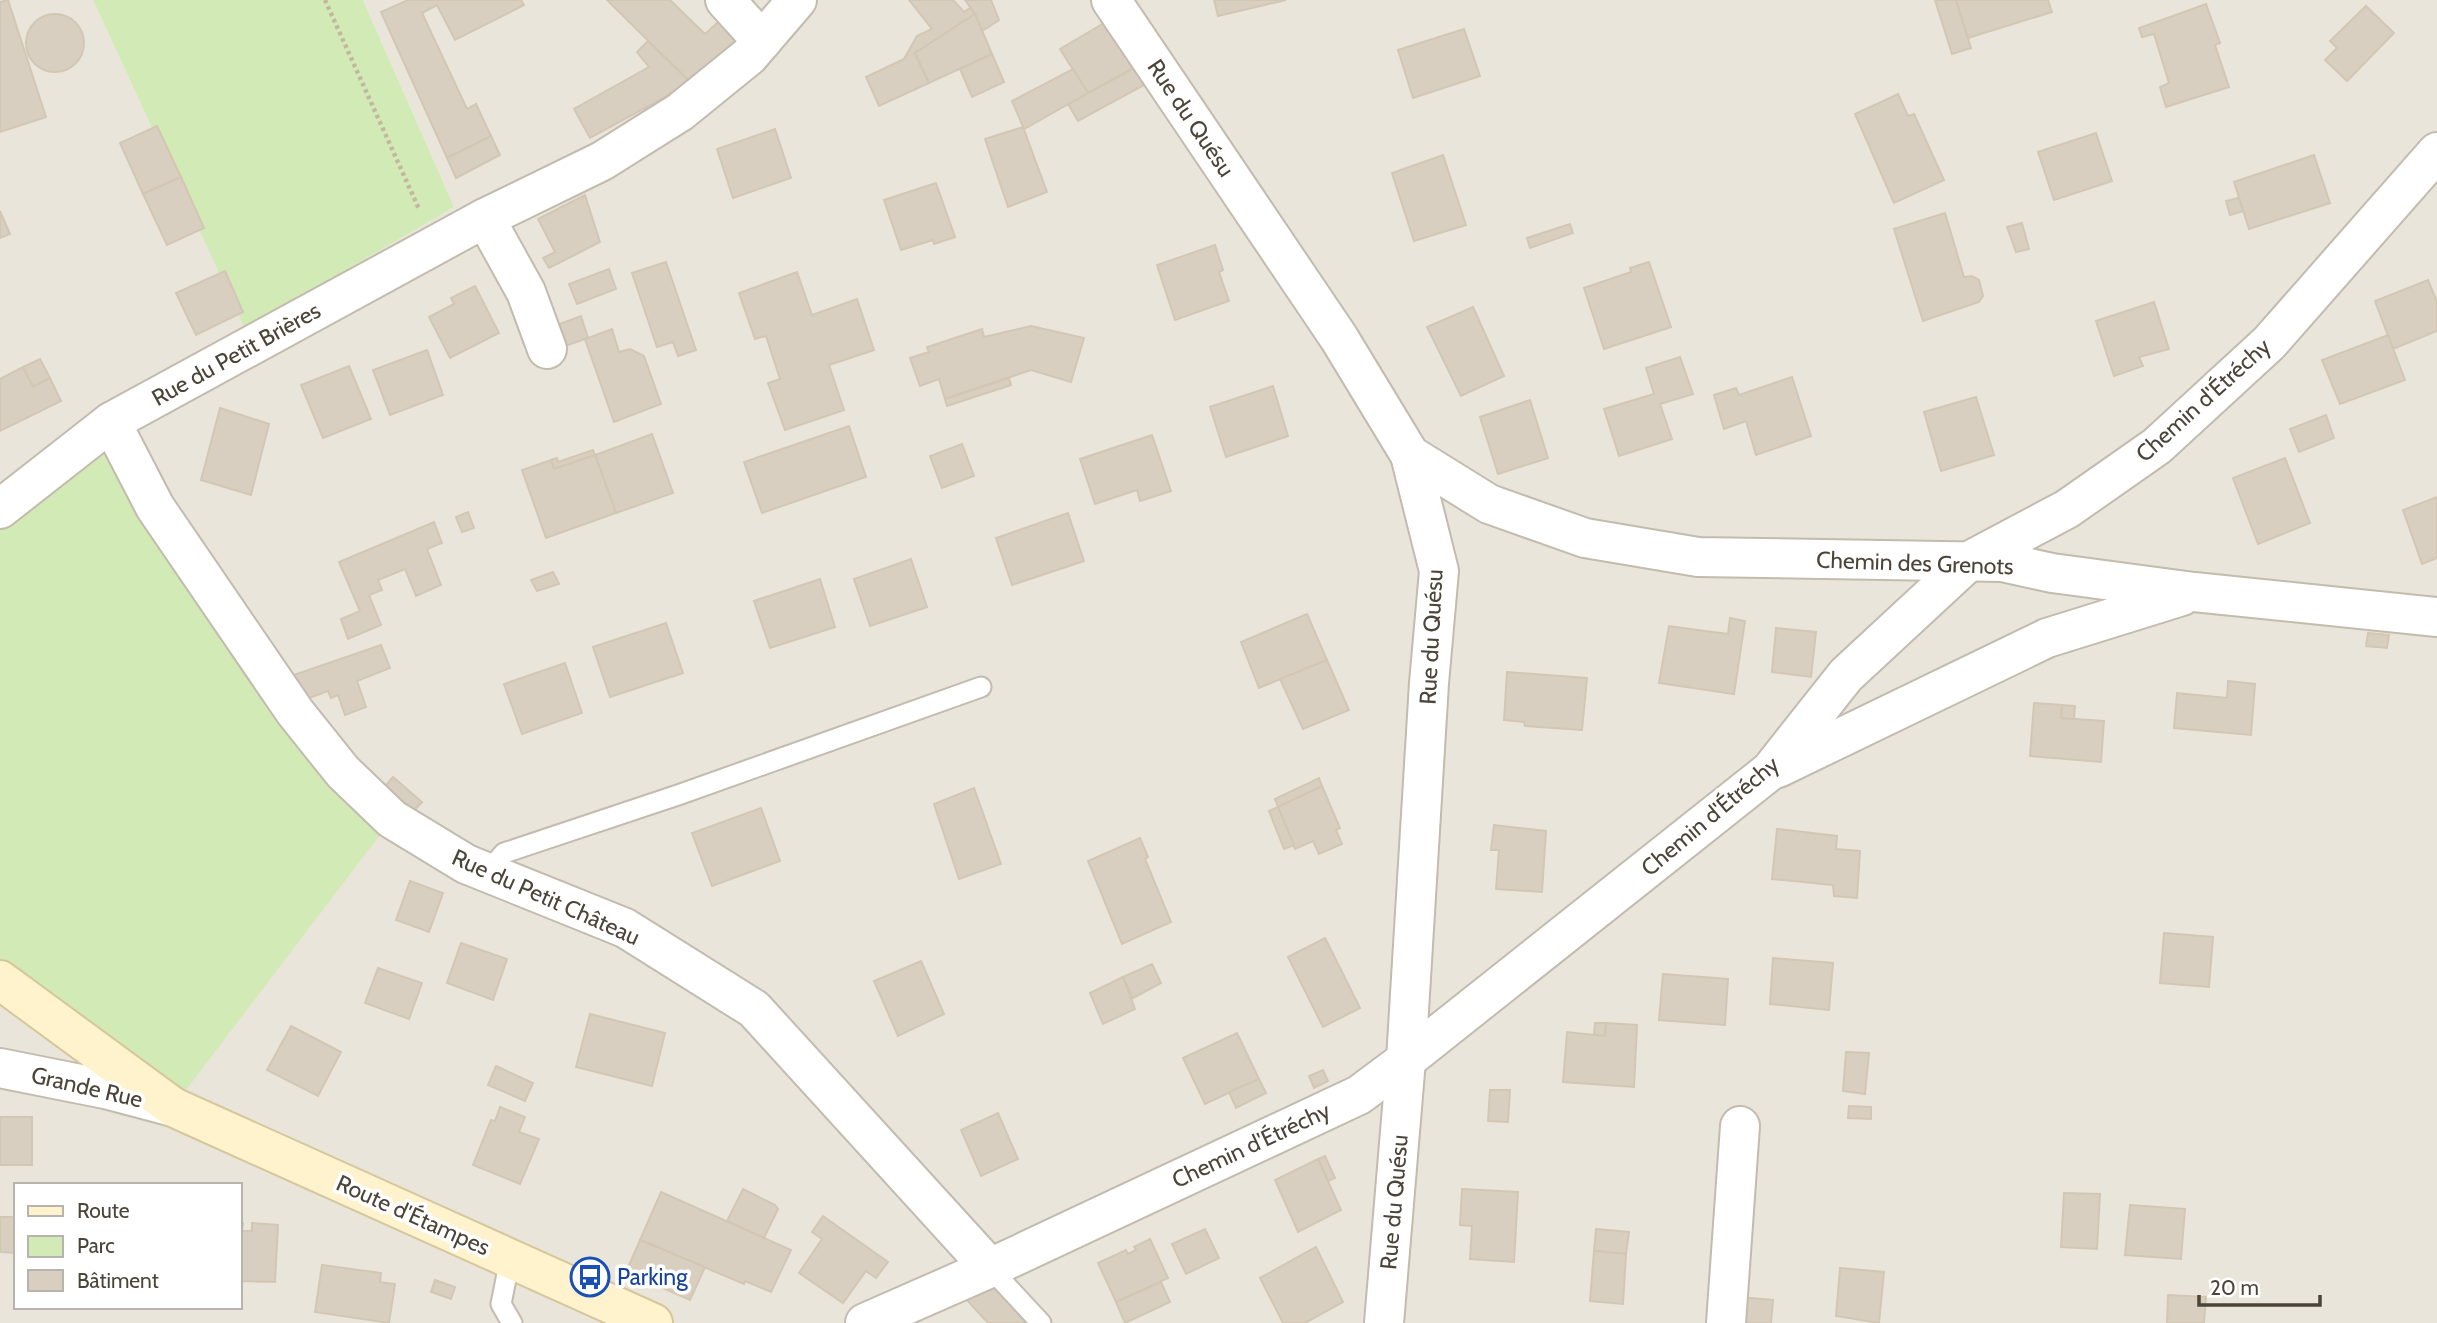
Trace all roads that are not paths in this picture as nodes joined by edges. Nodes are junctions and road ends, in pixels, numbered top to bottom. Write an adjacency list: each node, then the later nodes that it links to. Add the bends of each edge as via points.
1 (725, 0): 4 (street)
2 (797, 0): 4 (street, Rue du Petit Brières)
3 (1111, 0): 9 (street, Rue du Quésu, via 1339,338)
4 (762, 41): 6 (street, Rue du Petit Brières, via 680,112 603,160)
5 (2437, 152): 11 (street, Chemin d'Étréchy, via 2269,343 2157,446 2067,509)
6 (485, 218): 7 (street, via 526,292); 8 (street, Rue du Petit Brières)
7 (547, 349)
8 (111, 422): 10 (street, Rue du Petit Brières); 16 (street, Rue du Petit Château, via 155,507 295,712 343,772 392,819)
9 (1410, 455): 11 (street, Chemin des Grenots, via 1489,503 1585,538 1698,557); 18 (street, Rue du Quésu, via 1439,571)
10 (0, 509)
11 (1969, 561): 12 (street, Chemin des Grenots, via 2002,562); 15 (street, Chemin d'Étréchy, via 1846,675)
12 (2194, 592): 13 (street, Chemin des Grenots); 15 (street, via 2046,638)
13 (2437, 617)
14 (981, 687): 16 (lane, via 504,853)
15 (1770, 771): 18 (street, Chemin d'Étréchy)
16 (486, 873): 23 (street, Rue du Petit Château, via 625,929 754,1009)
17 (0, 980): 20 (main road, Route d'Étampes)
18 (1406, 1060): 23 (street, Chemin d'Étréchy, via 1359,1095); 28 (street, Rue du Quésu)
19 (0, 1068): 20 (street, Grande Rue)
20 (173, 1107): 22 (main road, Route d'Étampes)
21 (1740, 1126): 29 (street)
22 (510, 1259): 24 (lane, via 501,1304); 25 (main road, Route d'Étampes)
23 (990, 1268): 26 (street, Chemin d'Étréchy); 27 (lane, Rue du Petit Château)
24 (512, 1323)
25 (653, 1323)
26 (865, 1323)
27 (1041, 1323)
28 (1384, 1323)
29 (1727, 1323)

